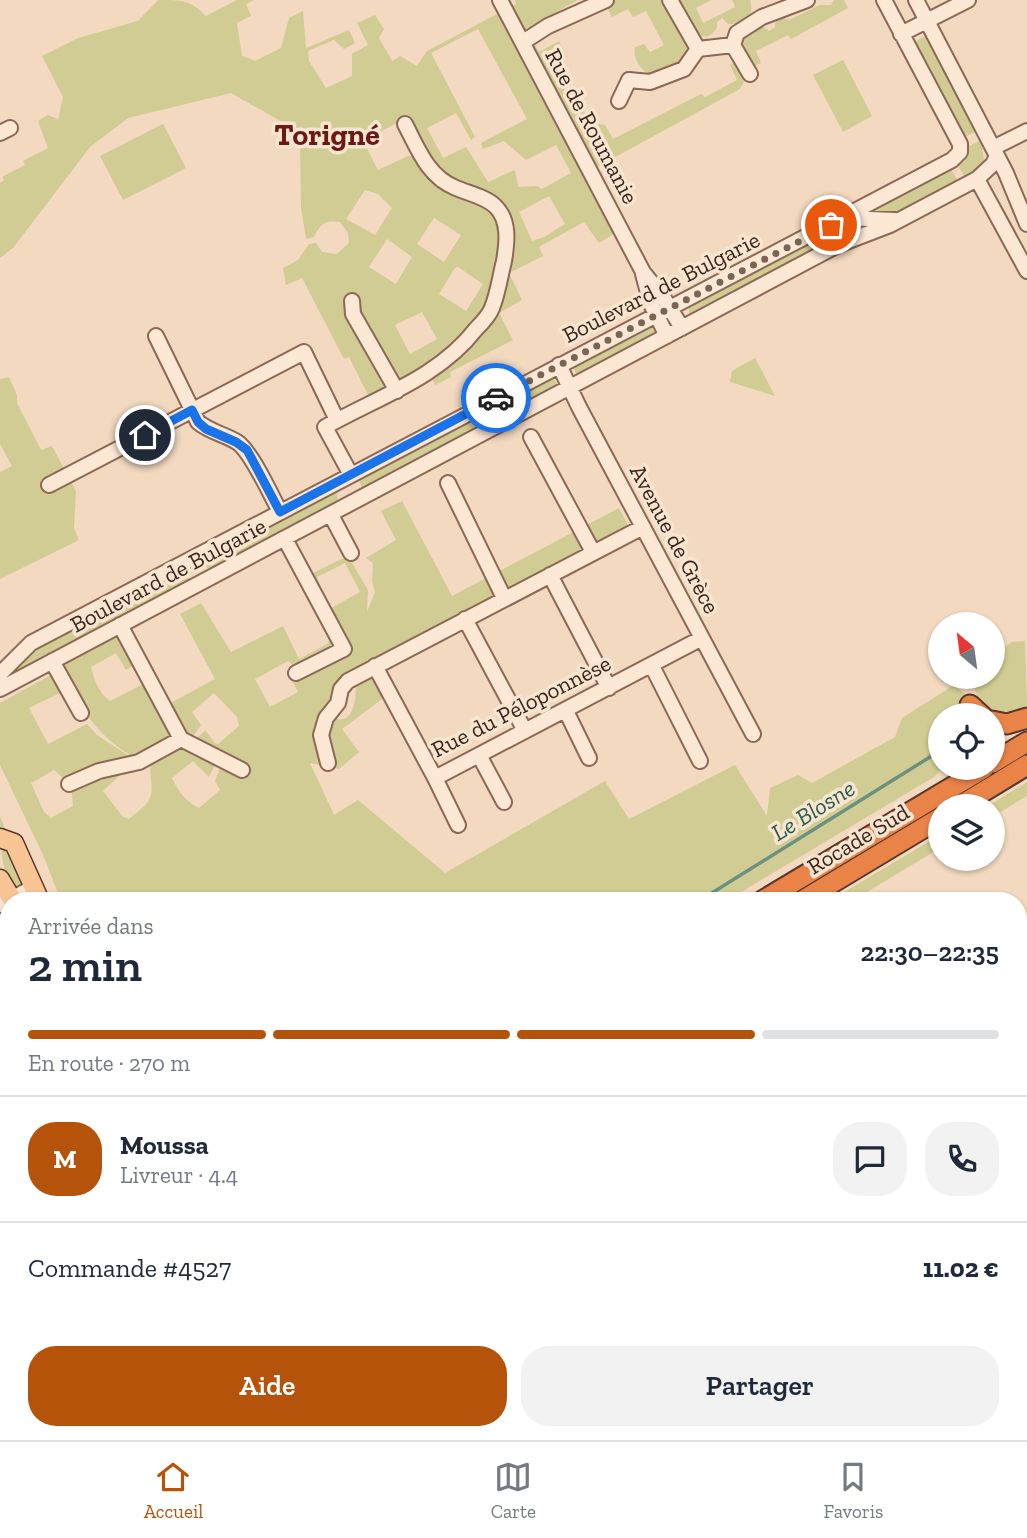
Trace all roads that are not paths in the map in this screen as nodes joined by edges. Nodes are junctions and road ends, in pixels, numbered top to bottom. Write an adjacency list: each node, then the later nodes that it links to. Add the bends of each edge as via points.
1 (500, 0): 10 (street, Rue de Roumanie)
2 (606, 0): 10 (street, via 548,26)
3 (670, 0): 12 (street)
4 (807, 0): 11 (street, via 754,22 737,33)
5 (884, 0): 9 (street)
6 (916, 0): 8 (street)
7 (968, 0): 8 (street)
8 (927, 21): 9 (street); 17 (street)
9 (901, 34): 20 (street, Boulevard de Bulgarie, via 960,144 960,152)
10 (523, 43): 24 (street, Rue de Roumanie)
11 (733, 45): 12 (street); 13 (street)
12 (698, 48): 14 (street, via 684,69 650,82 629,80)
13 (750, 74)
14 (619, 101)
15 (404, 124): 33 (street, via 435,176 494,205 507,230 491,310 464,346)
16 (1027, 131): 17 (street)
17 (995, 152): 18 (street, Boulevard de Bulgarie, via 993,164); 21 (street)
18 (977, 178): 19 (street, Boulevard de Bulgarie); 23 (street)
19 (895, 220): 20 (street, Boulevard de Bulgarie); 22 (street, Boulevard de Bulgarie)
20 (837, 221): 22 (street, via 842,232); 26 (street, Boulevard de Bulgarie)
21 (1027, 224)
22 (838, 245): 28 (street, Boulevard de Bulgarie)
23 (1027, 271)
24 (643, 272): 26 (street, Rue de Roumanie); 27 (street, Rue de Roumanie)
25 (352, 300): 33 (street, via 353,314)
26 (670, 307): 27 (street, Boulevard de Bulgarie); 28 (street, Rue de Roumanie)
27 (656, 315): 30 (street, Rue de Roumanie); 31 (street, Boulevard de Bulgarie)
28 (682, 328): 30 (street, Boulevard de Bulgarie)
29 (156, 336): 34 (street)
30 (667, 336): 32 (street, Boulevard de Bulgarie)
31 (559, 365): 32 (street, Avenue de Grèce); 37 (street, Boulevard de Bulgarie)
32 (570, 388): 41 (street, Boulevard de Bulgarie); 42 (street, Avenue de Grèce)
33 (397, 391): 35 (street)
34 (192, 410): 35 (street, via 304,352); 39 (street); 40 (street, via 206,429 247,450)
35 (337, 420): 37 (street, via 325,427)
36 (531, 437): 44 (street)
37 (351, 475): 40 (street, Boulevard de Bulgarie)
38 (448, 482): 47 (street)
39 (49, 485)
40 (280, 512): 55 (street, Boulevard de Bulgarie, via 31,643)
41 (331, 514): 43 (street, Boulevard de Bulgarie); 45 (street)
42 (643, 527): 44 (street); 50 (street, Avenue de Grèce)
43 (285, 539): 49 (street, Boulevard de Bulgarie); 54 (street, via 344,649)
44 (593, 552): 46 (street)
45 (351, 553)
46 (550, 575): 47 (street); 56 (street)
47 (504, 598): 48 (street)
48 (465, 619): 52 (street); 62 (street)
49 (120, 625): 51 (street, Boulevard de Bulgarie); 64 (street)
50 (702, 638): 53 (street, Rue du Péloponnèse); 63 (street, Avenue de Grèce)
51 (52, 661): 57 (street, Boulevard de Bulgarie); 59 (street)
52 (375, 666): 70 (street, via 348,681 326,718 321,735); 73 (street, Rue du Péloponnèse)
53 (652, 666): 56 (street, Rue du Péloponnèse); 69 (street)
54 (296, 673)
55 (0, 674)
56 (609, 688): 58 (street, Rue du Péloponnèse)
57 (0, 689)
58 (566, 711): 62 (street, Rue du Péloponnèse); 68 (street)
59 (82, 713)
60 (1027, 718): 61 (highway)
61 (1005, 723)
62 (525, 731): 66 (street, Rue du Péloponnèse)
63 (753, 734)
64 (180, 739): 72 (street); 76 (street, via 139,762 111,767)
65 (1027, 742): 67 (highway)
66 (479, 755): 73 (street, Rue du Péloponnèse); 78 (street)
67 (1005, 755)
68 (589, 758)
69 (700, 761)
70 (328, 763)
71 (1027, 765): 77 (highway)
72 (242, 770)
73 (435, 778): 79 (street)
74 (941, 780): 81 (highway, via 902,807)
75 (964, 780): 81 (highway, Rocade Sud)
76 (69, 784)
77 (979, 794)
78 (504, 802)
79 (458, 825)
80 (928, 825): 85 (highway, Rocade Sud)
81 (880, 830): 84 (highway, Rocade Sud)
82 (0, 838): 83 (main road, via 14,842)
83 (36, 892)
84 (777, 892)
85 (817, 892)

